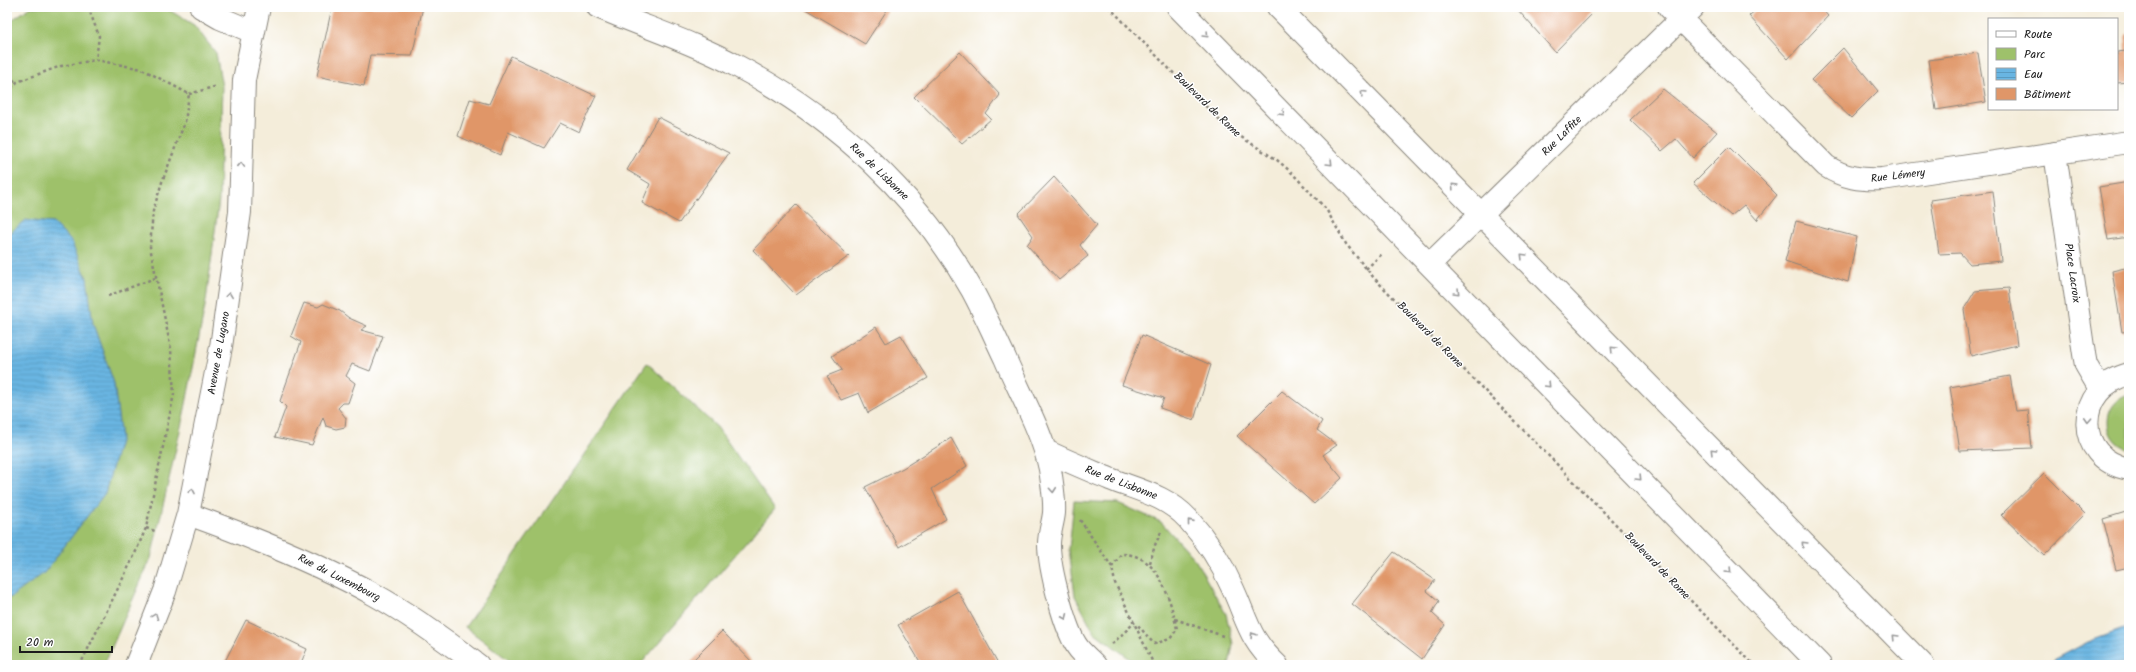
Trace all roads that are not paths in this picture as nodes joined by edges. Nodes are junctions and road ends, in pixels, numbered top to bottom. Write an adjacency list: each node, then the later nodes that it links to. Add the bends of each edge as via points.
1 (201, 7): 7 (street)
2 (259, 7): 7 (street, Avenue de Lugano)
3 (598, 7): 14 (street, Rue de Lisbonne, via 692,44 738,66 822,120 891,182 922,217 972,290)
4 (1178, 7): 11 (street, one-way to 11)
5 (1278, 7): 10 (street, one-way to 5)
6 (1681, 11): 9 (street, Rue Lémery, via 1806,147 1837,173 1858,179 1882,179); 10 (street, Rue Laffite)
7 (253, 32): 16 (street, Avenue de Lugano, one-way to 7, via 221,347 240,212 244,80)
8 (2129, 142): 9 (street, Rue Lémery)
9 (2055, 153): 13 (street, Place Lacroix, via 2086,365)
10 (1481, 214): 11 (street, Rue Laffite); 22 (street, one-way to 10)
11 (1430, 264): 21 (street, one-way to 21)
12 (2129, 374): 13 (street, via 2114,379)
13 (2100, 389): 15 (street, one-way to 15, via 2089,410 2089,435 2101,456 2114,465)
14 (1046, 451): 17 (street, Rue de Lisbonne, one-way to 17, via 1053,489 1054,514 1049,542 1050,566 1062,611 1078,648); 18 (street, Rue de Lisbonne, one-way to 14, via 1247,627 1232,587 1210,549 1188,519 1168,502 1145,490 1081,468)
15 (2129, 469)
16 (188, 514): 19 (street, Avenue de Lugano, one-way to 16, via 165,591); 20 (street, Rue du Luxembourg, via 300,557 375,595 440,636)
17 (1101, 657)
18 (1270, 658)
19 (136, 665)
20 (478, 665)
21 (1820, 665)
22 (1922, 665)

